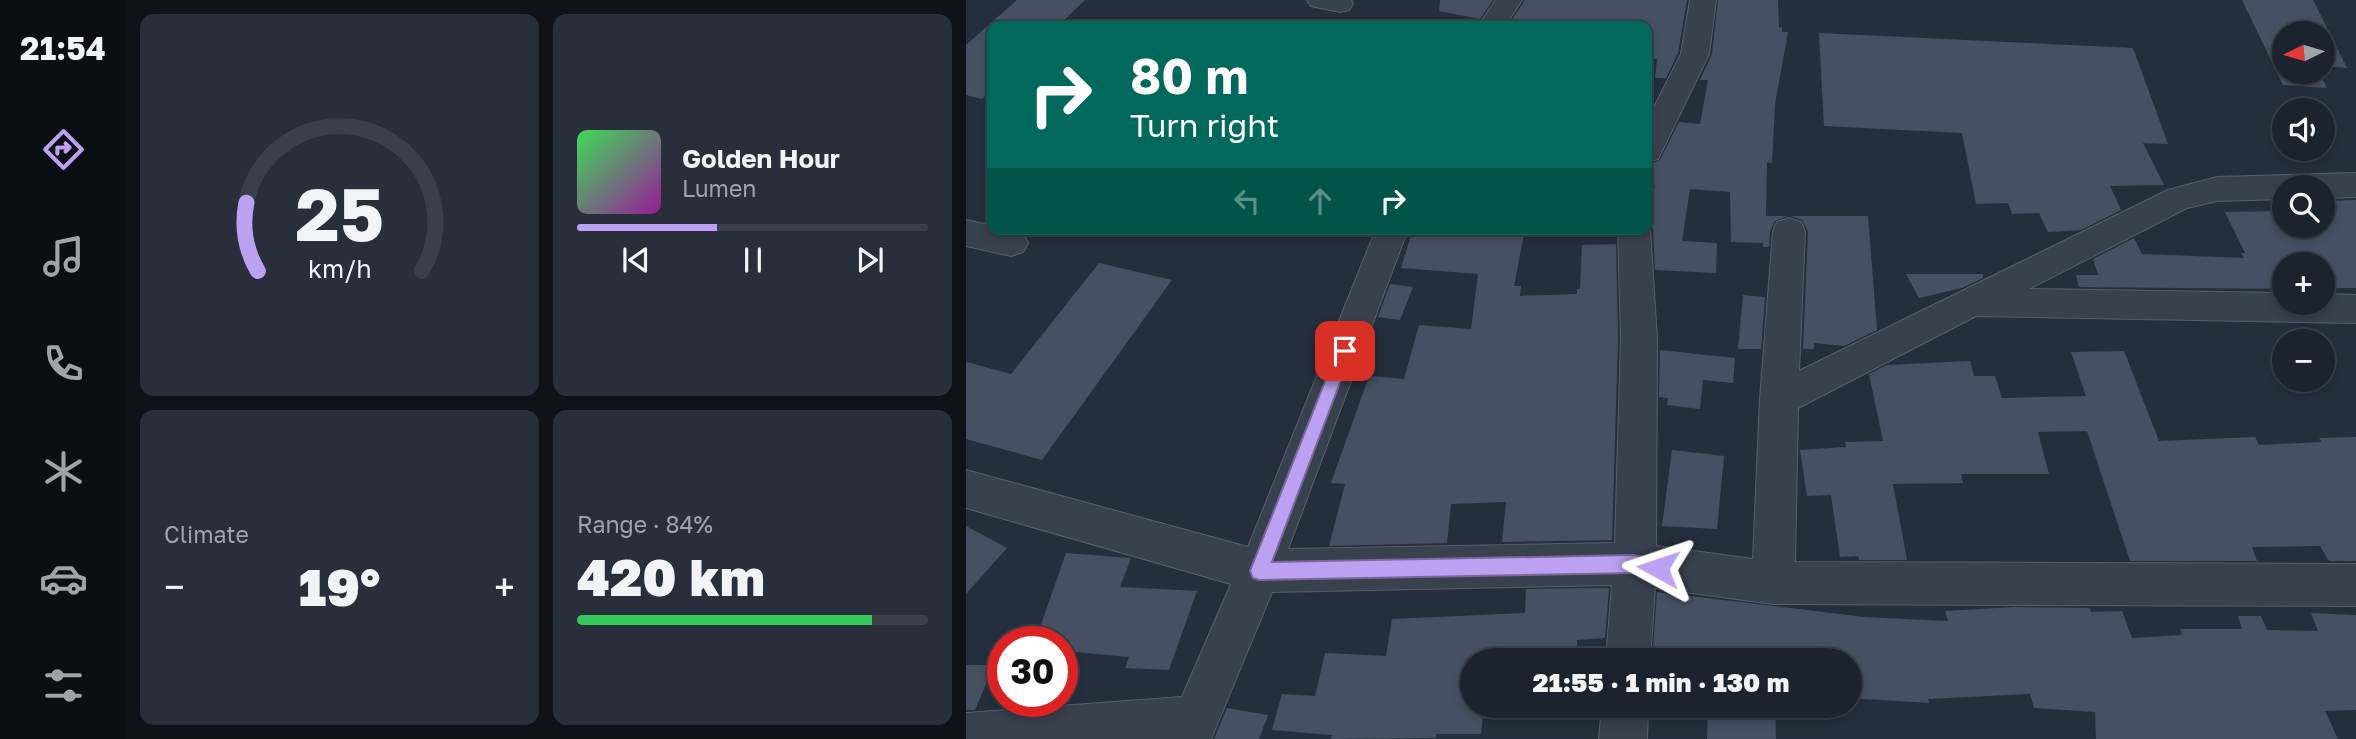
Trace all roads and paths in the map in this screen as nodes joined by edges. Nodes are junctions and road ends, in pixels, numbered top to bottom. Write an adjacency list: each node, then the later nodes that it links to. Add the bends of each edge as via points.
1 (1509, 0): 3 (street)
2 (1703, 0): 4 (street, via 1695,54)
3 (1494, 21)
4 (1652, 142)
5 (2356, 185): 11 (street, via 2217,190 2179,198)
6 (1789, 231): 13 (street)
7 (966, 233): 10 (street)
8 (1390, 235): 16 (street)
9 (1634, 235): 15 (street, via 1639,339)
10 (1012, 243)
11 (1973, 303): 12 (street); 13 (street)
12 (2356, 309)
13 (1779, 399): 17 (street)
14 (966, 489): 16 (street)
15 (1634, 564): 16 (street); 17 (street); 19 (street)
16 (1259, 571): 21 (street)
17 (1773, 583): 18 (street)
18 (2356, 585)
19 (1629, 648)
20 (1624, 718): 23 (street)
21 (1191, 729): 22 (street)
22 (966, 737)
23 (1623, 739)

